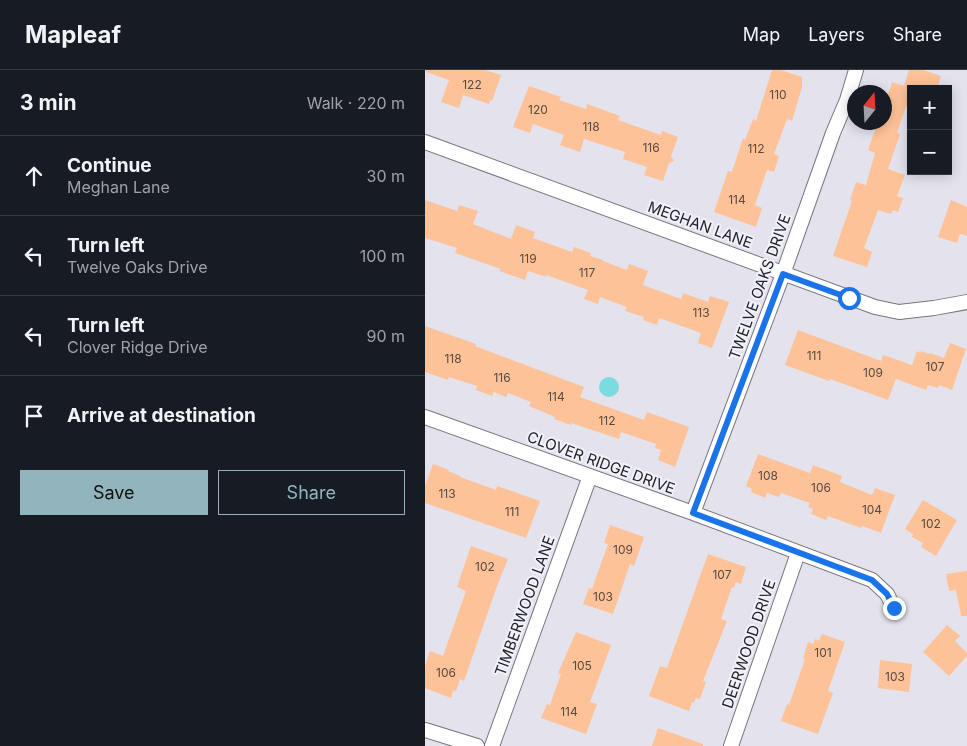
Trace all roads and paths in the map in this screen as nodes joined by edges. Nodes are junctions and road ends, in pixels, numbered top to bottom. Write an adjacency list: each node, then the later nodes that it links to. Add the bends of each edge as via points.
1 (855, 70): 3 (street, TWELVE OAKS DRIVE)
2 (425, 142): 3 (street, MEGHAN LANE)
3 (783, 274): 4 (street, MEGHAN LANE, via 875,307 899,312); 7 (street, TWELVE OAKS DRIVE)
4 (967, 302)
5 (425, 417): 6 (street, CLOVER RIDGE DRIVE)
6 (590, 476): 7 (street, CLOVER RIDGE DRIVE); 12 (street, TIMBERWOOD LANE)
7 (693, 513): 8 (street, CLOVER RIDGE DRIVE)
8 (798, 553): 9 (street, CLOVER RIDGE DRIVE, via 872,580 887,594); 13 (street, DEERWOOD DRIVE)
9 (894, 608)
10 (425, 730): 11 (street)
11 (477, 746)
12 (491, 746)
13 (731, 746)

